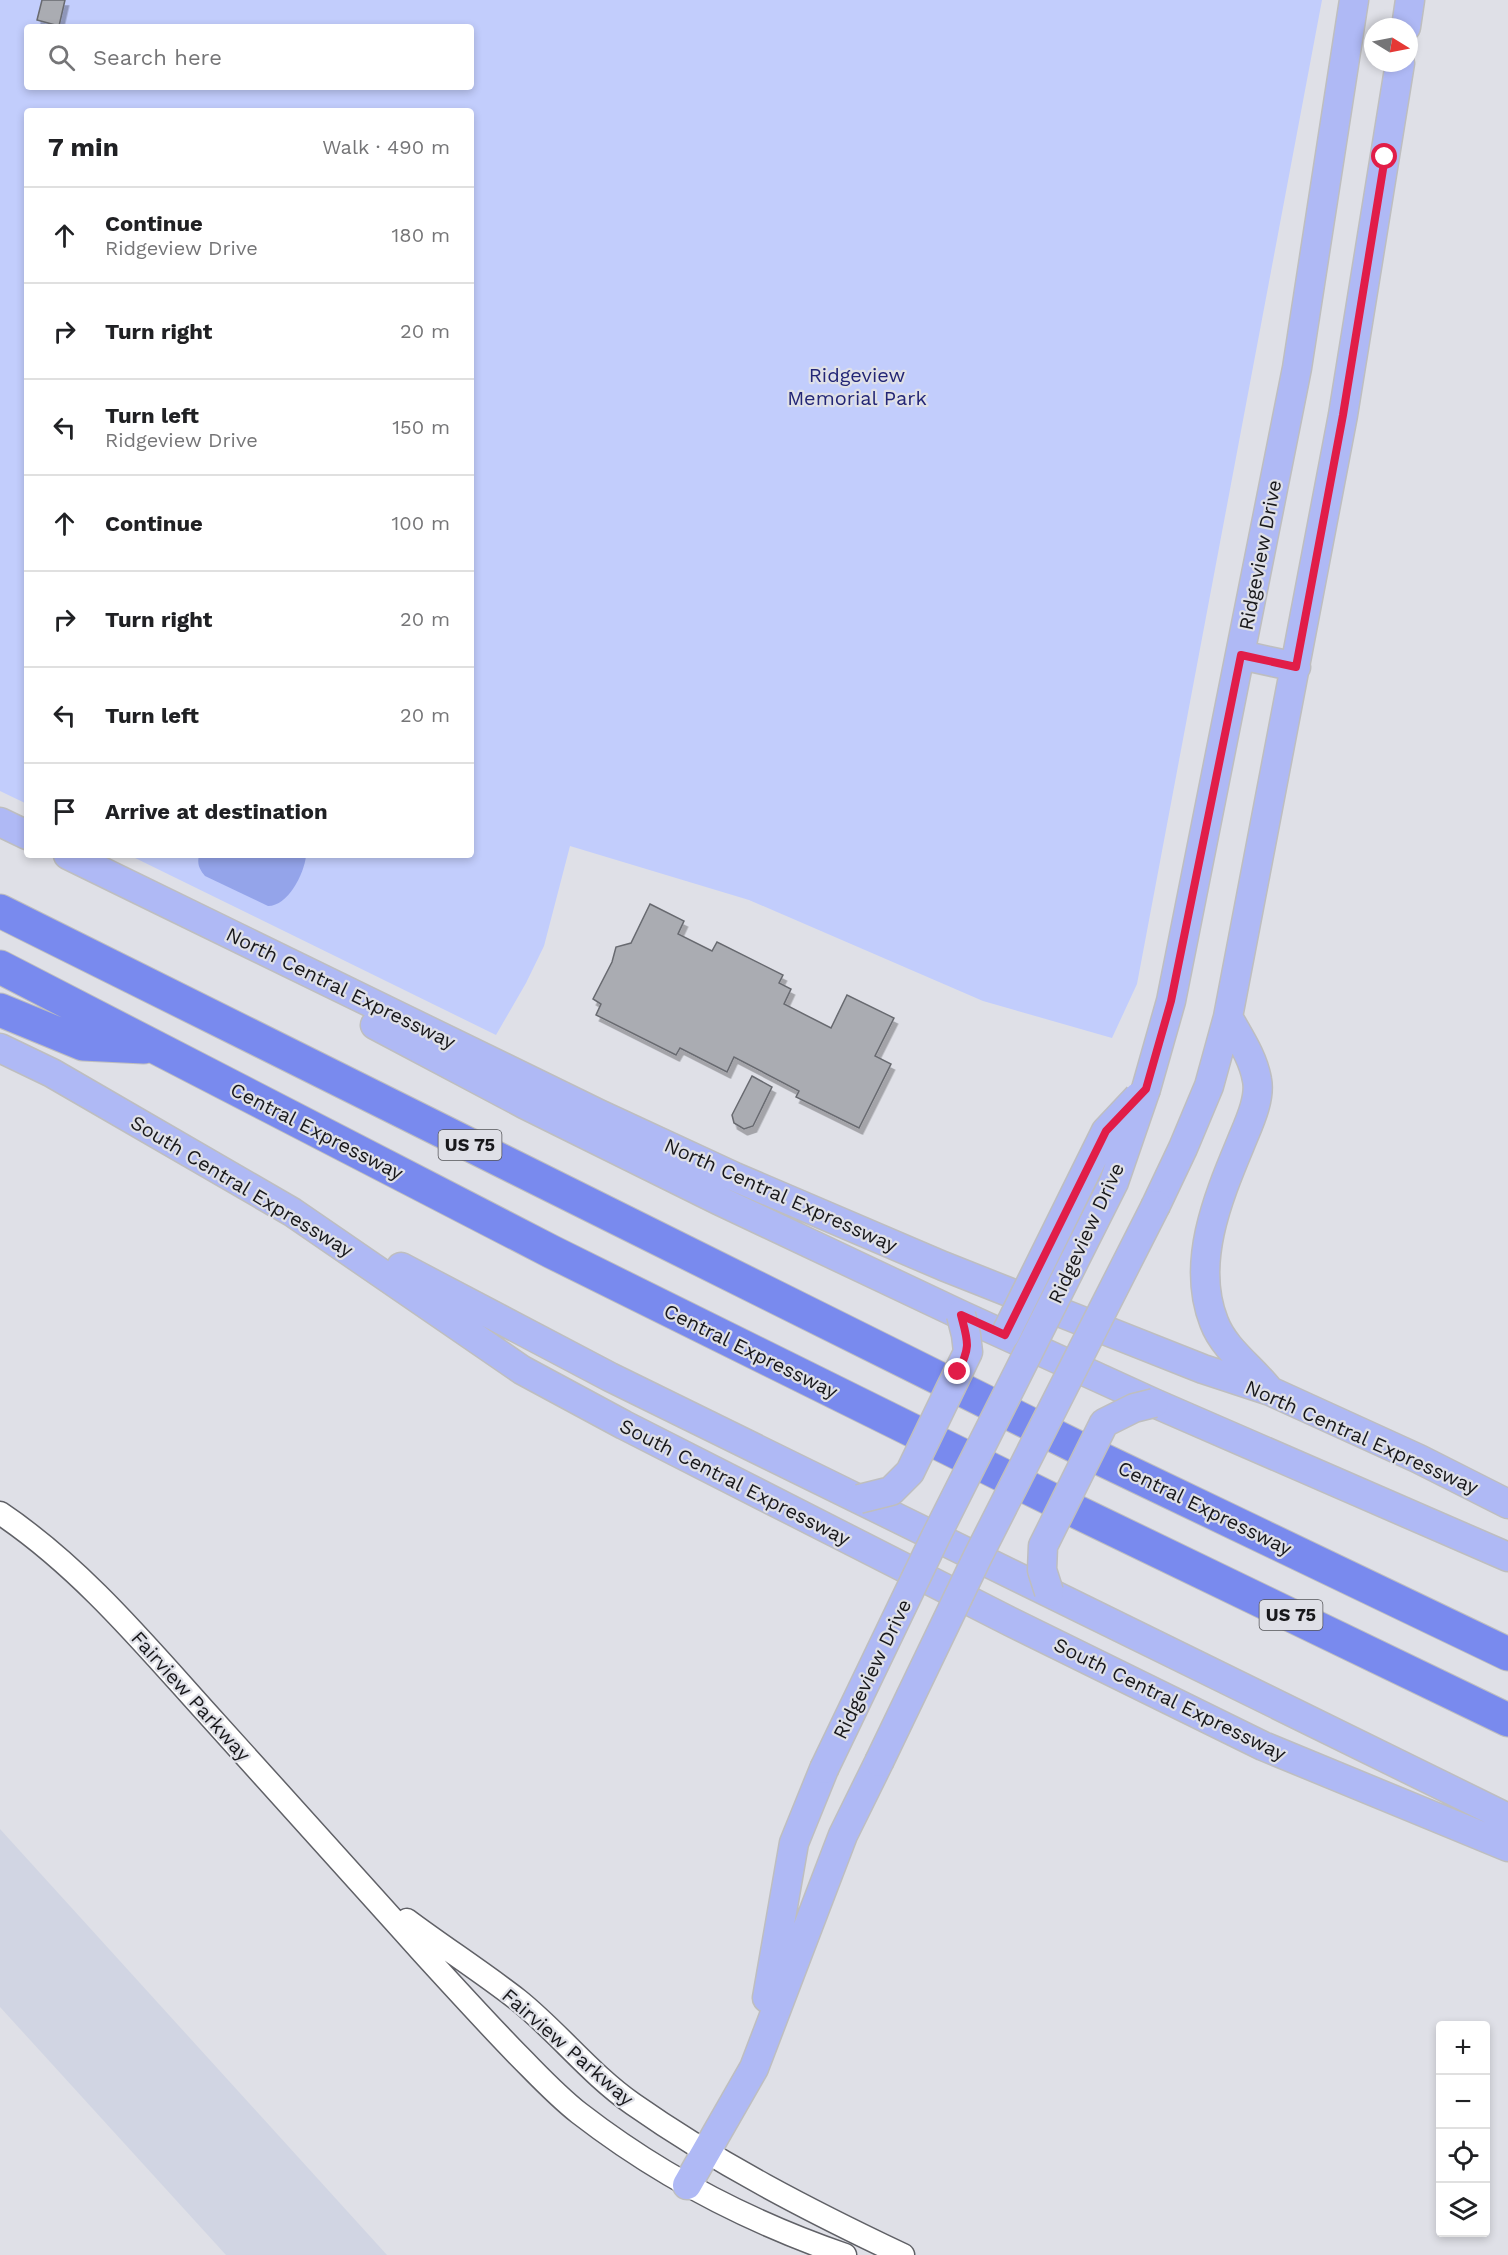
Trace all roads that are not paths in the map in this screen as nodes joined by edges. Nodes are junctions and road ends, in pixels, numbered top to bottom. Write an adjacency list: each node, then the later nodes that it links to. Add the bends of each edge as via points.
1 (1354, 0): 5 (main road, Ridgeview Drive, via 1297,368)
2 (1410, 0): 3 (main road)
3 (1407, 18)
4 (1399, 72): 6 (main road, Ridgeview Drive, via 1343,415)
5 (1241, 655): 6 (main road); 17 (main road, Ridgeview Drive, via 1171,1001)
6 (1296, 667): 14 (main road, Ridgeview Drive)
7 (0, 822): 8 (main road)
8 (24, 834)
9 (74, 858): 11 (main road, North Central Expressway)
10 (0, 911): 32 (highway, Central Expressway / US 75, via 1097,1457)
11 (204, 922): 19 (main road, via 278,974 524,1104); 23 (main road, North Central Expressway, via 735,1177 954,1270 1203,1369)
12 (0, 967): 16 (highway, Central Expressway / US 75)
13 (0, 1010): 16 (highway, via 83,1044)
14 (1228, 1017): 22 (main road, Ridgeview Drive, bridge, via 1209,1086 1183,1148); 23 (main road, via 1248,1053 1257,1081 1253,1114 1228,1175 1204,1258 1205,1293 1214,1324)
15 (0, 1048): 18 (main road, South Central Expressway, via 52,1072)
16 (157, 1048): 33 (highway, Central Expressway / US 75, via 562,1258)
17 (1146, 1089): 20 (main road, bridge, via 1106,1131); 21 (main road, Ridgeview Drive, bridge, via 1114,1182)
18 (292, 1212): 25 (main road, via 610,1377); 35 (main road, South Central Expressway, via 522,1370 624,1425 1263,1746)
19 (961, 1315): 20 (main road); 25 (main road, bridge, via 968,1352 910,1472 891,1491)
20 (1005, 1335): 21 (main road)
21 (1031, 1347): 22 (main road); 28 (main road, Ridgeview Drive, bridge)
22 (1074, 1366): 24 (main road); 30 (main road, Ridgeview Drive, bridge)
23 (1270, 1391): 26 (main road, North Central Expressway)
24 (1154, 1403): 29 (main road); 31 (main road, bridge, via 1104,1423 1043,1546 1042,1570)
25 (860, 1499): 28 (main road)
26 (1508, 1504)
27 (0, 1513): 36 (street, Fairview Parkway, via 53,1555 129,1627)
28 (935, 1538): 30 (main road); 37 (main road, Ridgeview Drive, bridge, via 824,1768 794,1843)
29 (1508, 1557)
30 (977, 1558): 31 (main road); 37 (main road, Ridgeview Drive, bridge, via 843,1835)
31 (1049, 1592): 34 (main road)
32 (1508, 1654)
33 (1508, 1720)
34 (1508, 1818)
35 (1508, 1847)
36 (369, 1893): 38 (street, Fairview Parkway, via 519,2000 591,2070 632,2103); 39 (street, Fairview Parkway, via 544,2082 612,2137)
37 (754, 2068): 38 (main road, Ridgeview Drive)
38 (706, 2152): 39 (main road, Ridgeview Drive); 41 (street, Fairview Parkway)
39 (687, 2185): 40 (street, Fairview Parkway, via 800,2240)
40 (845, 2255)
41 (903, 2255)

